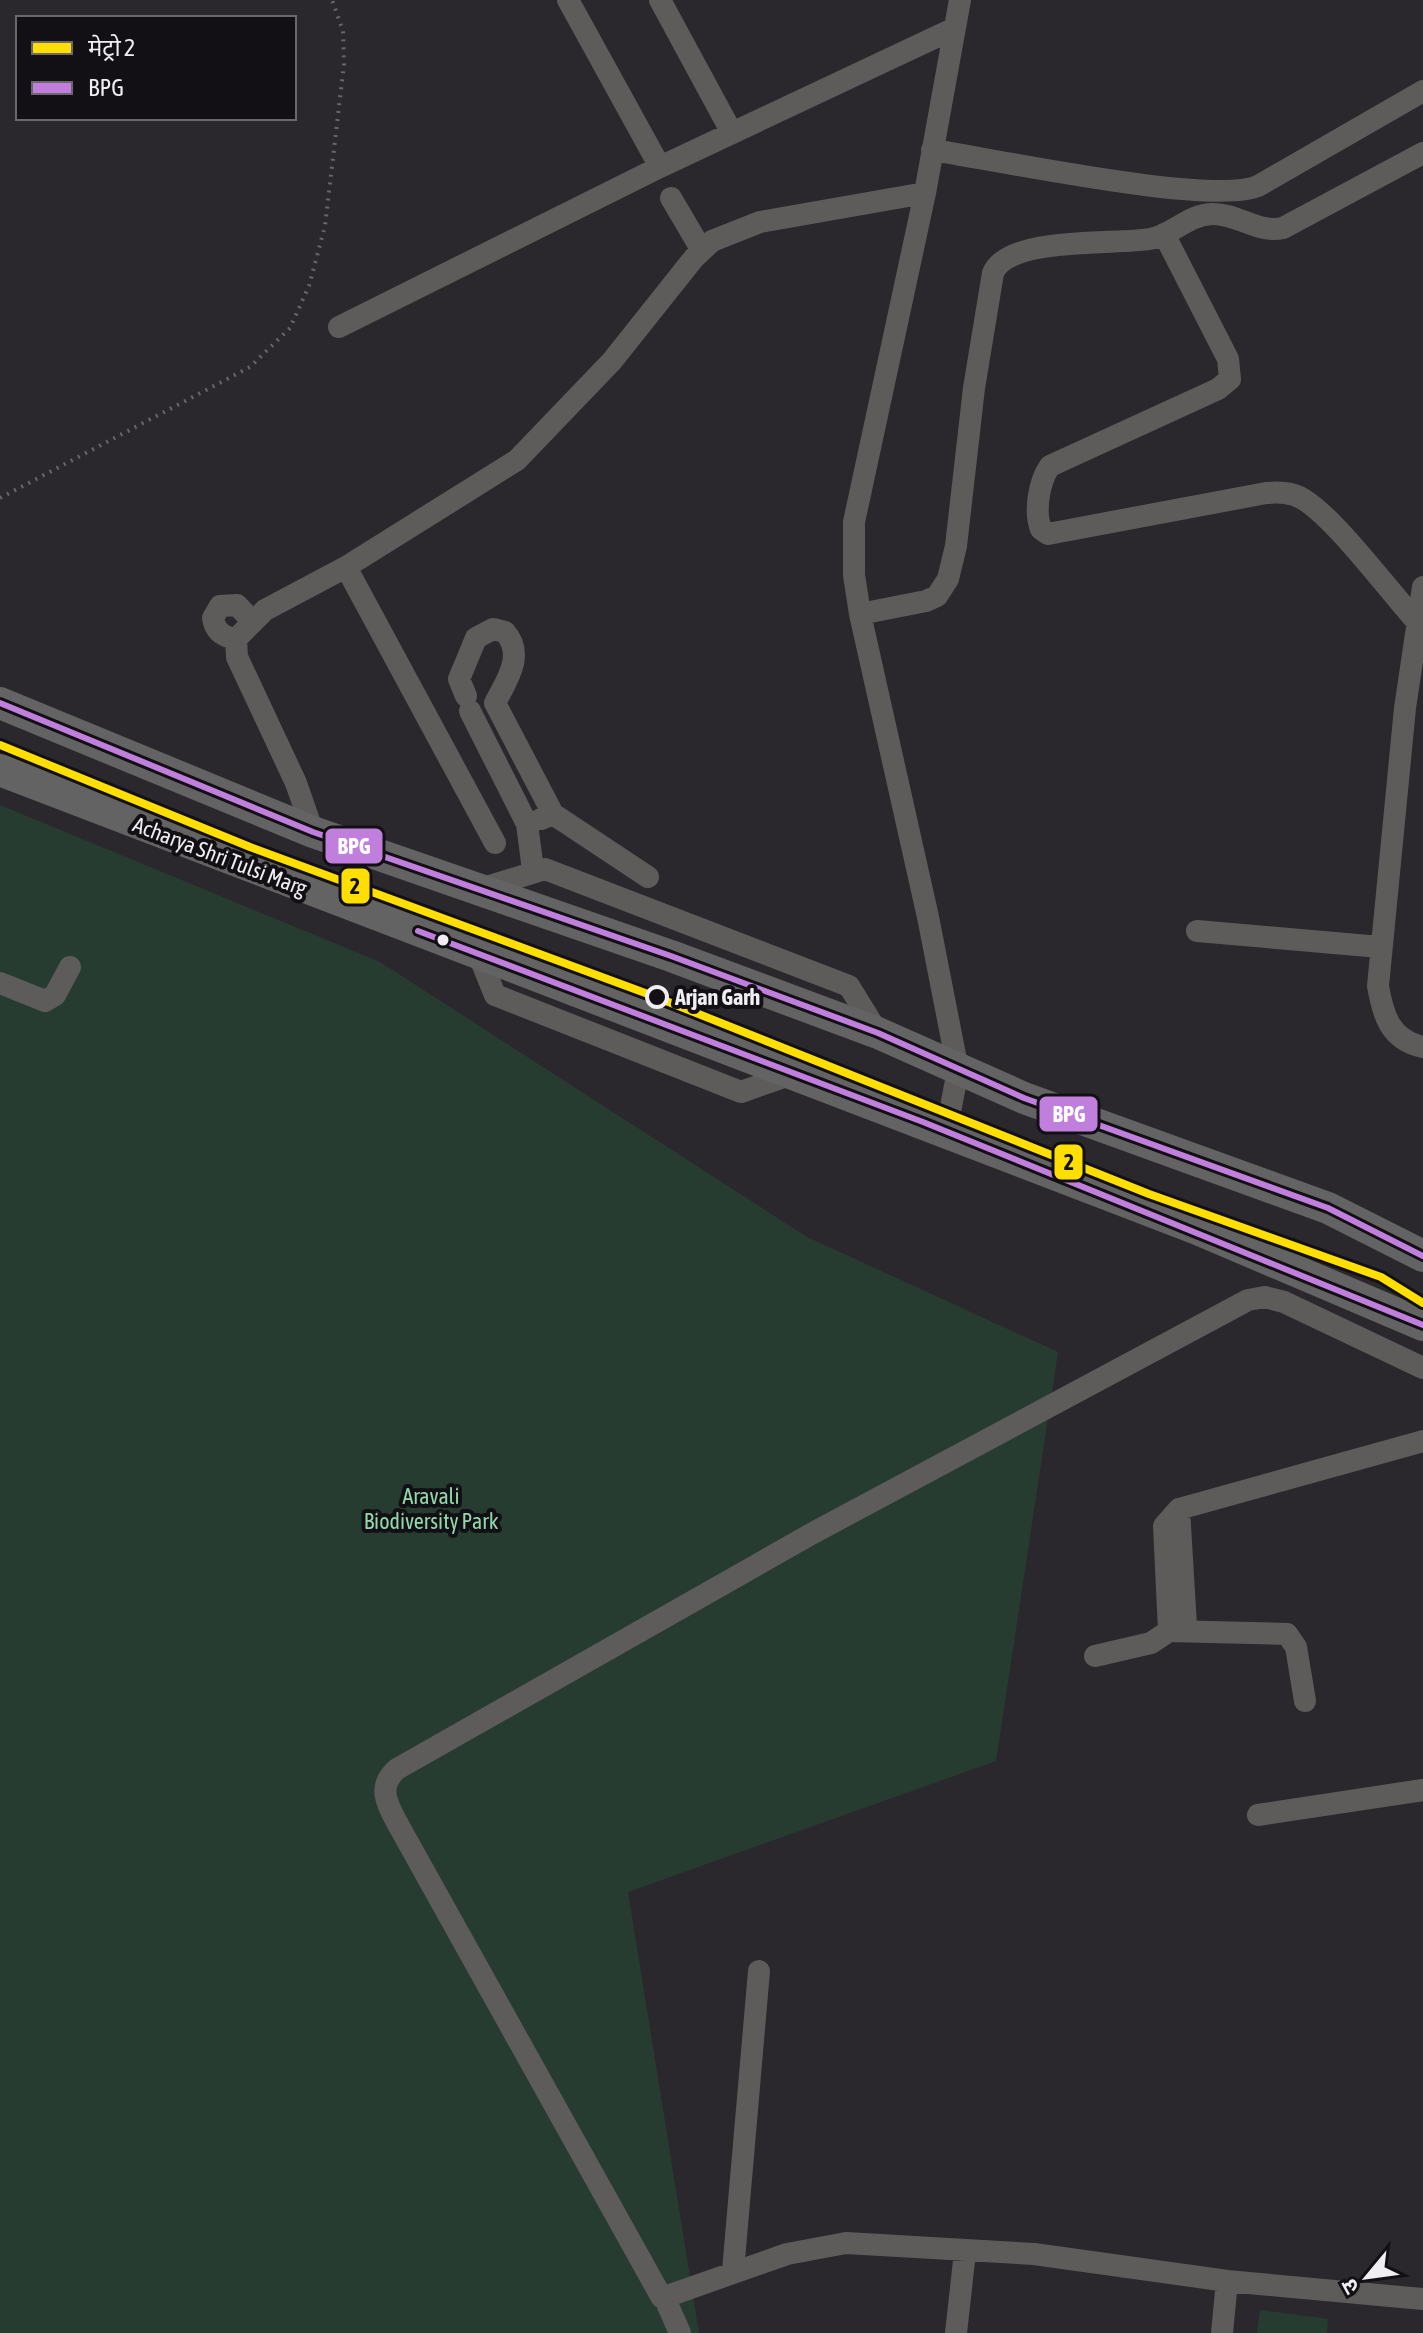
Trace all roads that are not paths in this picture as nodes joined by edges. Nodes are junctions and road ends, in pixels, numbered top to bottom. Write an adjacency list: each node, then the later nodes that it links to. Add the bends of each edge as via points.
1 (568, 0): 9 (street)
2 (660, 0): 6 (street)
3 (960, 0): 4 (street)
4 (953, 29): 6 (street); 7 (street)
5 (1423, 91): 7 (street, via 1240,192 1187,190)
6 (732, 133): 9 (street)
7 (932, 150): 10 (street)
8 (1423, 153): 12 (street, via 1283,228 1208,214)
9 (660, 167): 14 (street)
10 (925, 193): 13 (street, via 760,222 730,231); 17 (street, via 854,522)
11 (671, 198): 13 (street)
12 (1164, 234): 17 (street, via 1030,249 996,266 948,579 937,596 926,601); 19 (street, via 1228,359 1230,379 1050,466 1043,478 1041,529 1048,534 1266,493 1291,494 1336,529)
13 (701, 249): 15 (street, via 612,361 531,448)
14 (339, 327)
15 (346, 567): 18 (street); 28 (street)
16 (1423, 587): 19 (street)
17 (860, 614): 38 (street)
18 (252, 621): 20 (street); 20 (street, via 237,605 220,606 213,618 216,629)
19 (1418, 623): 33 (street)
20 (236, 639): 27 (street, via 246,683 296,783)
21 (0, 703): 27 (highway)
22 (495, 703): 23 (street, via 485,714); 23 (street, via 516,651 505,632 493,629 476,638 459,679); 25 (street)
23 (468, 704): 26 (street)
24 (0, 770): 39 (highway, Acharya Shri Tulsi Marg)
25 (553, 814): 26 (street); 30 (street)
26 (527, 824): 29 (street)
27 (313, 832): 31 (highway)
28 (495, 843)
29 (533, 870): 31 (street); 36 (street, via 545,869 849,986)
30 (648, 877)
31 (480, 889): 36 (highway)
32 (1197, 931): 33 (street)
33 (1380, 947): 37 (street, via 1378,986 1385,1019 1400,1038)
34 (70, 967): 35 (street, via 55,995 45,1001)
35 (0, 983)
36 (878, 1033): 38 (highway)
37 (1423, 1047)
38 (958, 1070): 39 (street); 40 (highway, via 1328,1208)
39 (946, 1133): 41 (highway, Acharya Shri Tulsi Marg, via 1195,1228)
40 (1423, 1256)
41 (1423, 1325)
42 (1423, 1368): 53 (street, via 1284,1302 1248,1300 813,1533 390,1775 386,1800 400,1828 658,2295)
43 (1423, 1441): 44 (street, via 1179,1509 1168,1518 1164,1536)
44 (1178, 1631): 45 (street); 46 (street, via 1287,1634 1296,1647)
45 (1095, 1656)
46 (1305, 1701)
47 (1423, 1790): 48 (street)
48 (1258, 1815)
49 (759, 1971): 51 (street)
50 (965, 2252): 51 (street, via 831,2244); 52 (street, via 1034,2254); 56 (street)
51 (733, 2271): 53 (street)
52 (1227, 2281): 54 (street); 57 (street)
53 (665, 2299): 55 (street)
54 (1423, 2299)
55 (680, 2333)
56 (956, 2333)
57 (1222, 2333)

